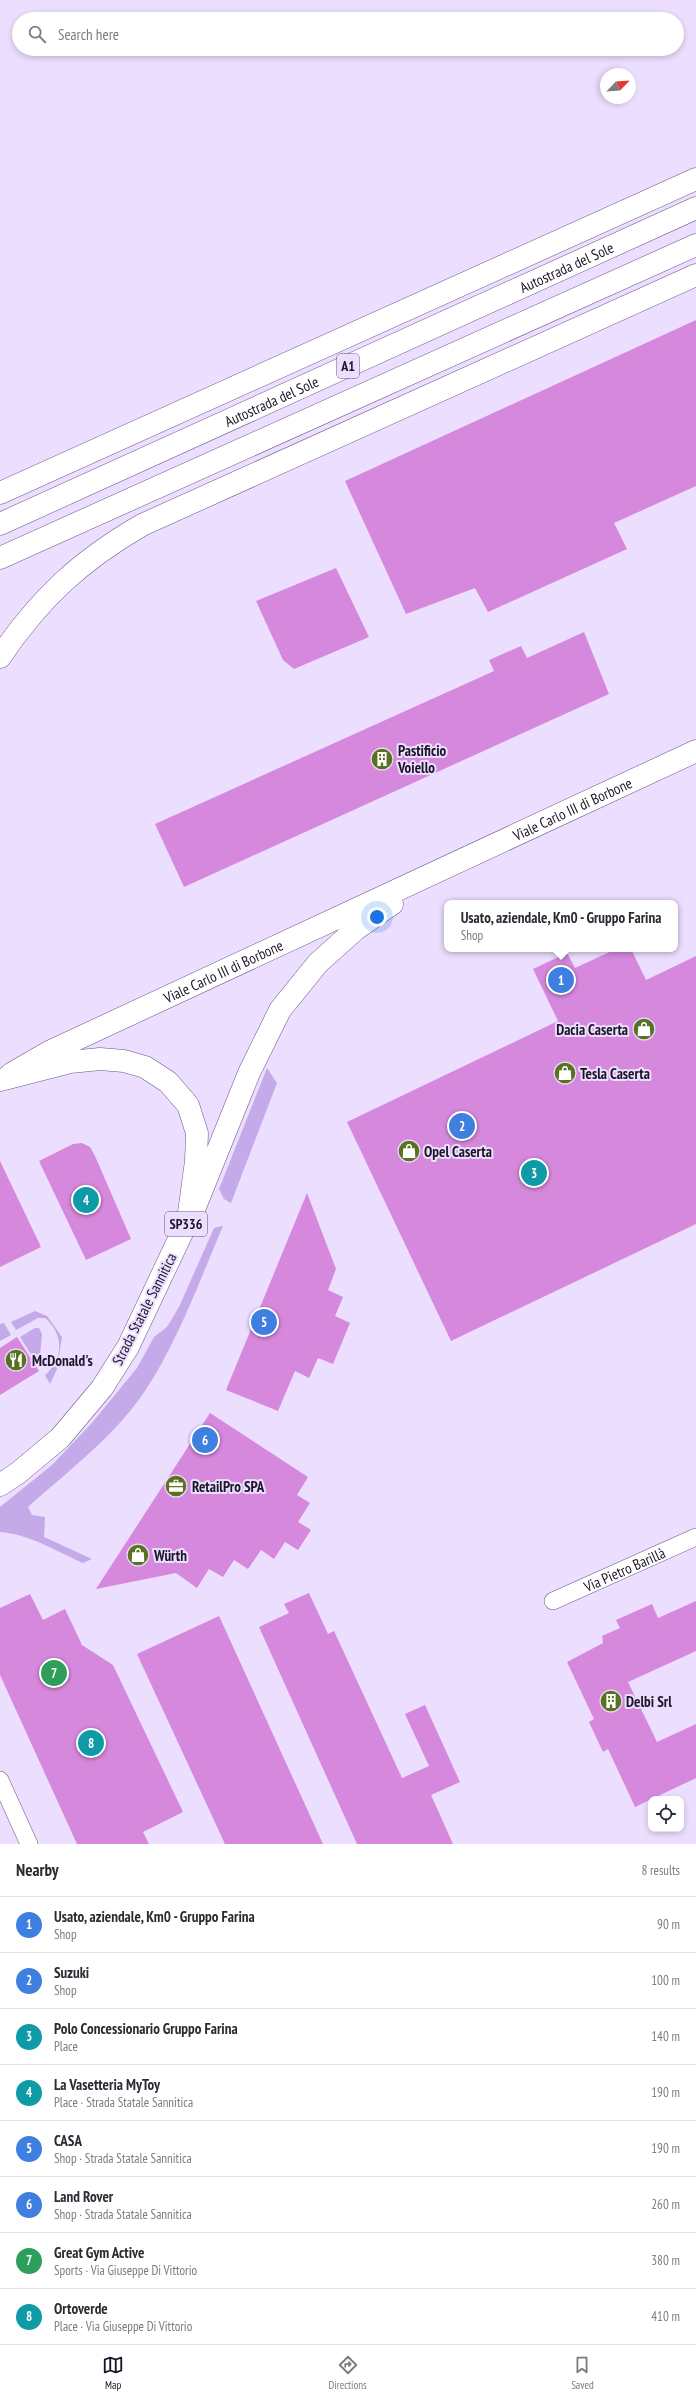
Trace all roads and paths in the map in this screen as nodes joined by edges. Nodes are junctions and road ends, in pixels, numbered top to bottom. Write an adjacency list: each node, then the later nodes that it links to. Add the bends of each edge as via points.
1 (696, 179): 5 (main road)
2 (696, 208): 6 (main road, Autostrada del Sole / A1)
3 (696, 245): 7 (main road, A1)
4 (696, 275): 8 (main road, via 142,526 105,546 41,603)
5 (0, 493)
6 (0, 524)
7 (0, 558)
8 (0, 657)
9 (696, 751): 10 (main road, Viale Carlo III di Borbone / SP336)
10 (448, 867): 11 (main road, Viale Carlo III di Borbone / SP336, via 49,1052); 12 (main road, Viale Carlo III di Borbone / SP336, via 356,929 318,963 280,1010 249,1073)
11 (1, 1080): 12 (main road, Strada Statale Sannitica / SP336, via 70,1062 100,1059 124,1061 145,1067 168,1082 188,1105 197,1133)
12 (188, 1220): 13 (main road, Strada Statale Sannitica / SP336, via 146,1313 102,1388 60,1438 18,1474)
13 (0, 1485)
14 (696, 1537): 15 (street, Via Pietro Barillà)
15 (553, 1600)
16 (0, 1780): 17 (street)
17 (29, 1844)

